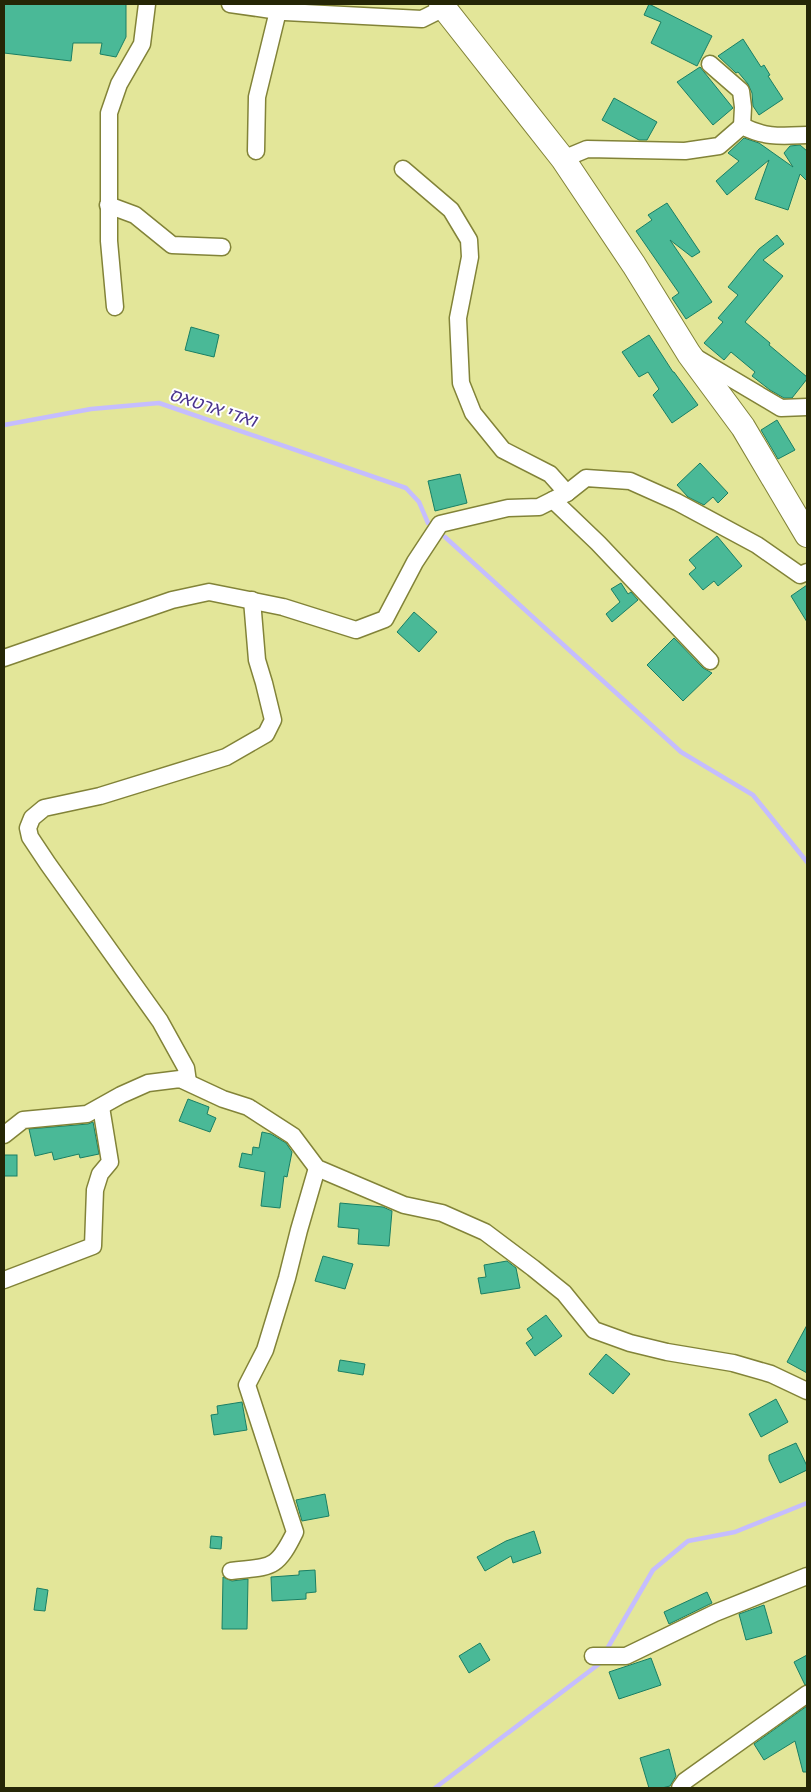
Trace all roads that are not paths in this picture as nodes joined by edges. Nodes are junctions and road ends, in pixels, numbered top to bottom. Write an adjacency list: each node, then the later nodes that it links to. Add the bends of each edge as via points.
1 (147, 4): 11 (street, via 142,44 119,84 109,113)
2 (230, 4): 4 (street)
3 (442, 6): 4 (street, via 422,18); 9 (street)
4 (278, 10): 8 (street, via 257,97)
5 (710, 64): 6 (street, via 741,91)
6 (742, 126): 7 (street, via 759,134); 9 (street, via 719,146 685,151 587,149)
7 (807, 135)
8 (256, 151)
9 (563, 159): 14 (street)
10 (404, 169): 16 (street, via 451,210 468,240 470,257 458,318 462,383 473,413 503,450 550,474)
11 (108, 205): 12 (street, via 135,215 172,245); 13 (street)
12 (222, 247)
13 (115, 307)
14 (689, 354): 15 (street, via 781,408); 17 (street, via 743,427)
15 (807, 407)
16 (560, 496): 18 (street, via 586,478 630,480 758,545 800,575); 19 (street, via 539,507 508,508 440,524 415,562 385,619 356,630); 21 (street, via 598,543)
17 (807, 535)
18 (807, 572)
19 (252, 600): 20 (street, via 209,592 172,600); 22 (street, via 257,660 273,720 266,734 226,757 100,796 44,808 32,818 28,828 30,837 48,864 160,1021 186,1068)
20 (4, 658)
21 (710, 661)
22 (188, 1082): 23 (street, via 180,1079 148,1083); 25 (street, via 248,1107 293,1136)
23 (101, 1106): 24 (street, via 87,1114 23,1120); 26 (street, via 110,1162 100,1174 95,1190 93,1246)
24 (4, 1134)
25 (317, 1168): 27 (street, via 404,1205 442,1213 485,1232 564,1293 594,1330 667,1352 733,1363 771,1374); 28 (street, via 265,1350 247,1385 295,1532 275,1563)
26 (4, 1280)
27 (807, 1391)
28 (231, 1571)
29 (807, 1576): 30 (street, via 715,1612 626,1656)
30 (593, 1656)
31 (807, 1694): 32 (street, via 684,1781)
32 (680, 1788)

